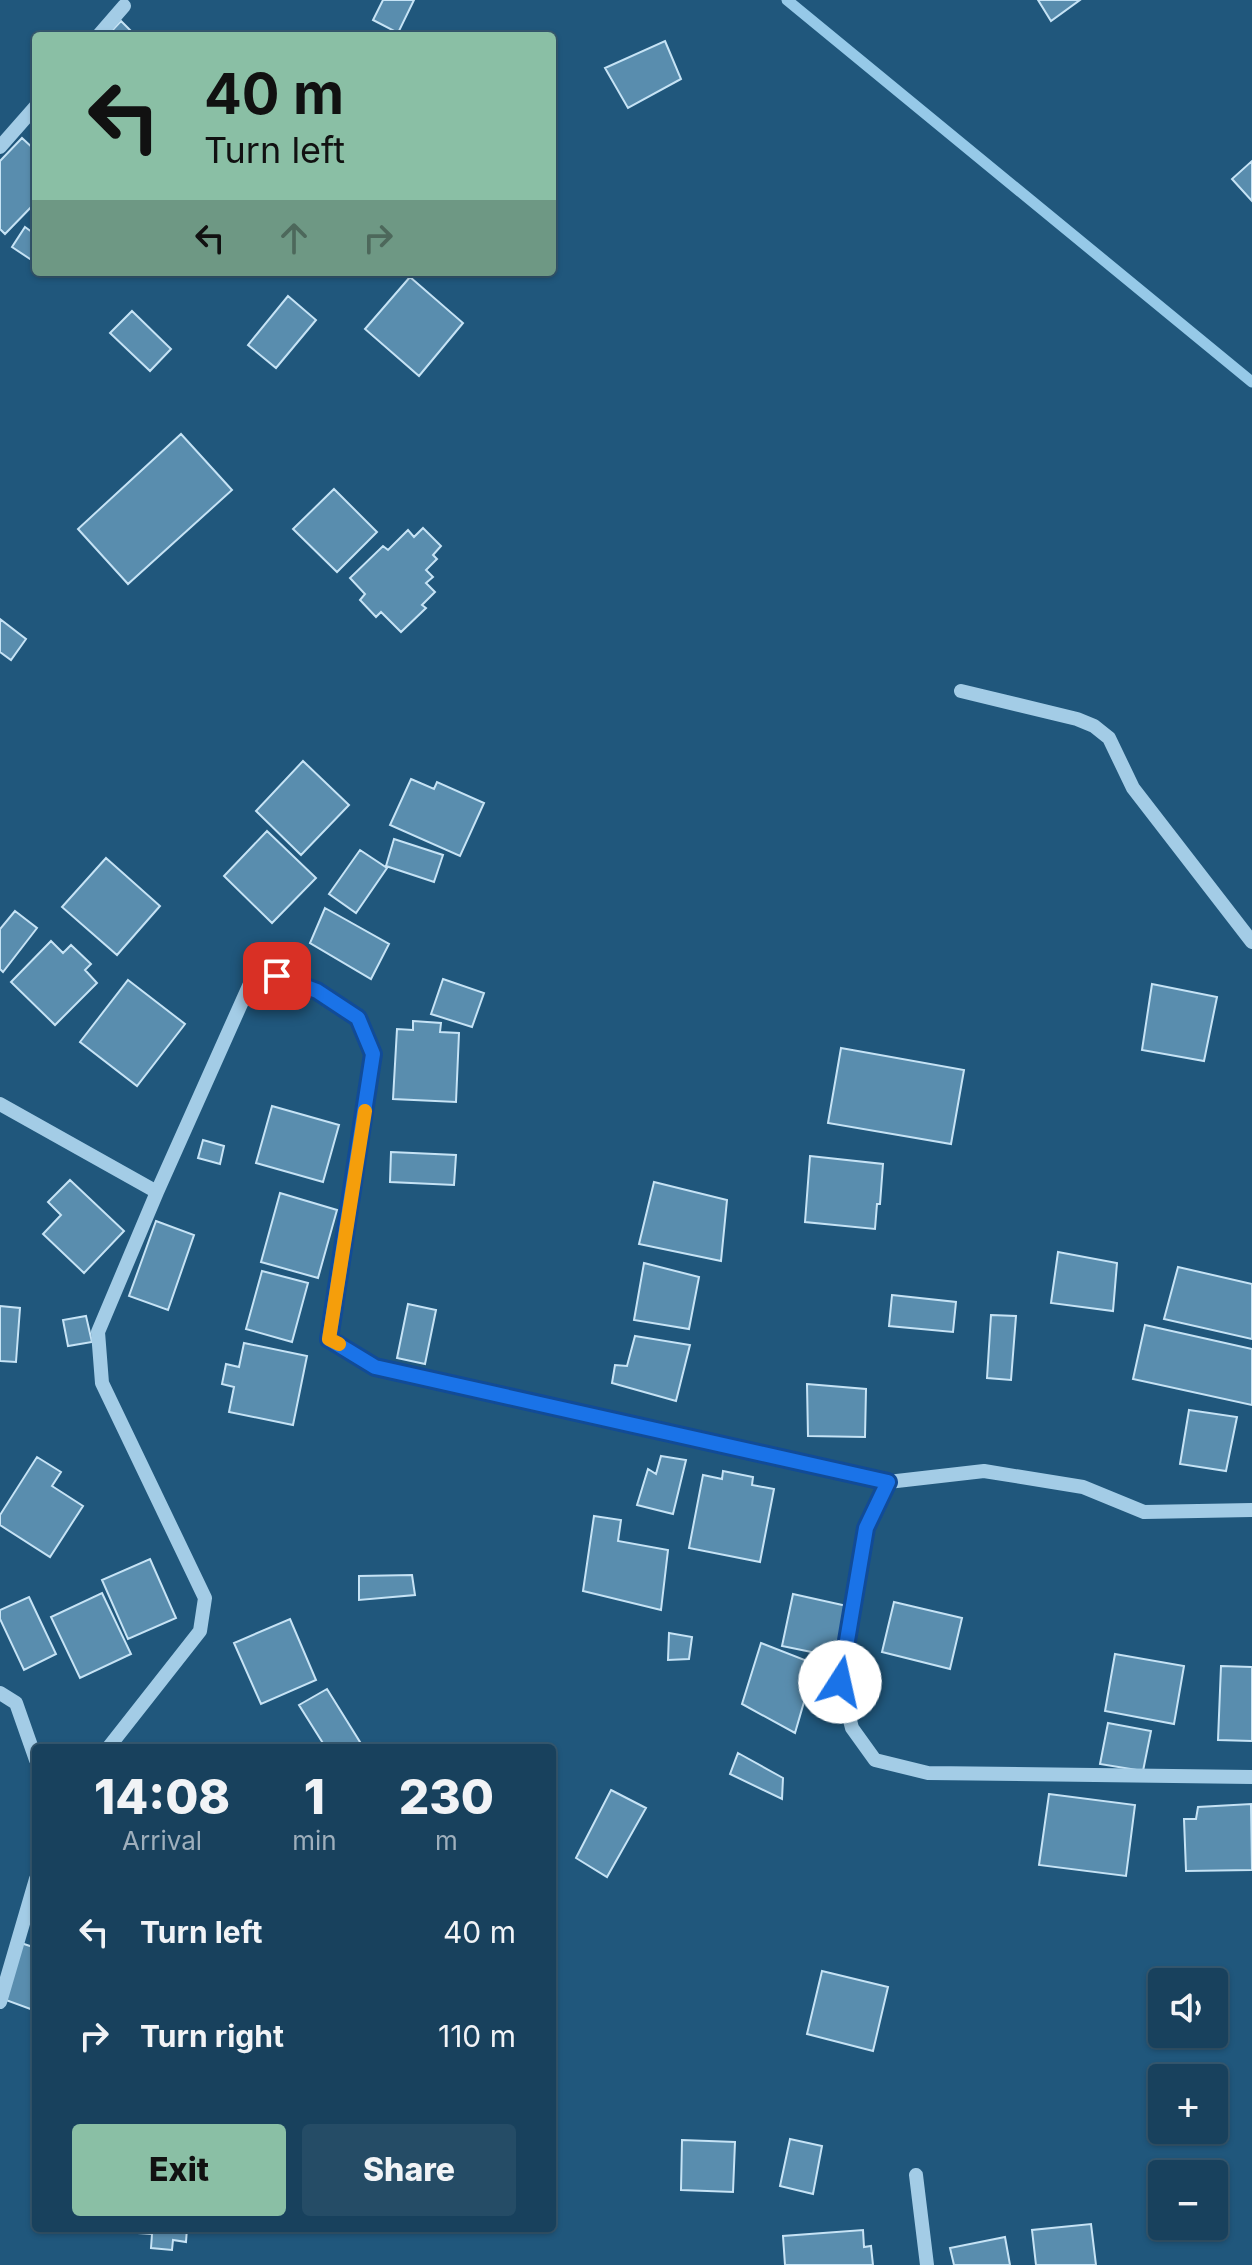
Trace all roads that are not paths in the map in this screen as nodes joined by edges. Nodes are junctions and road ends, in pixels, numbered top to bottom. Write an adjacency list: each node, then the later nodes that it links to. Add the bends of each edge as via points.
1 (124, 6): 2 (street)
2 (101, 32)
3 (32, 111): 4 (street)
4 (0, 147)
5 (961, 691): 6 (street, via 1077,719 1109,738 1133,788)
6 (1252, 942)
7 (0, 1104): 8 (street)
8 (157, 1192): 9 (street, via 257,968 317,991 358,1018 373,1054 329,1339 375,1367); 12 (street, via 98,1332 102,1383 205,1598 200,1631)
9 (888, 1482): 10 (street, via 984,1471 1083,1487 1144,1512); 14 (street, via 866,1528 840,1682 852,1728 875,1760 928,1773)
10 (1252, 1510)
11 (0, 1693): 13 (street, via 16,1703)
12 (111, 1744)
13 (32, 1749)
14 (1252, 1777)
15 (32, 1893): 16 (street)
16 (0, 2002)
17 (916, 2175): 18 (street)
18 (927, 2265)

